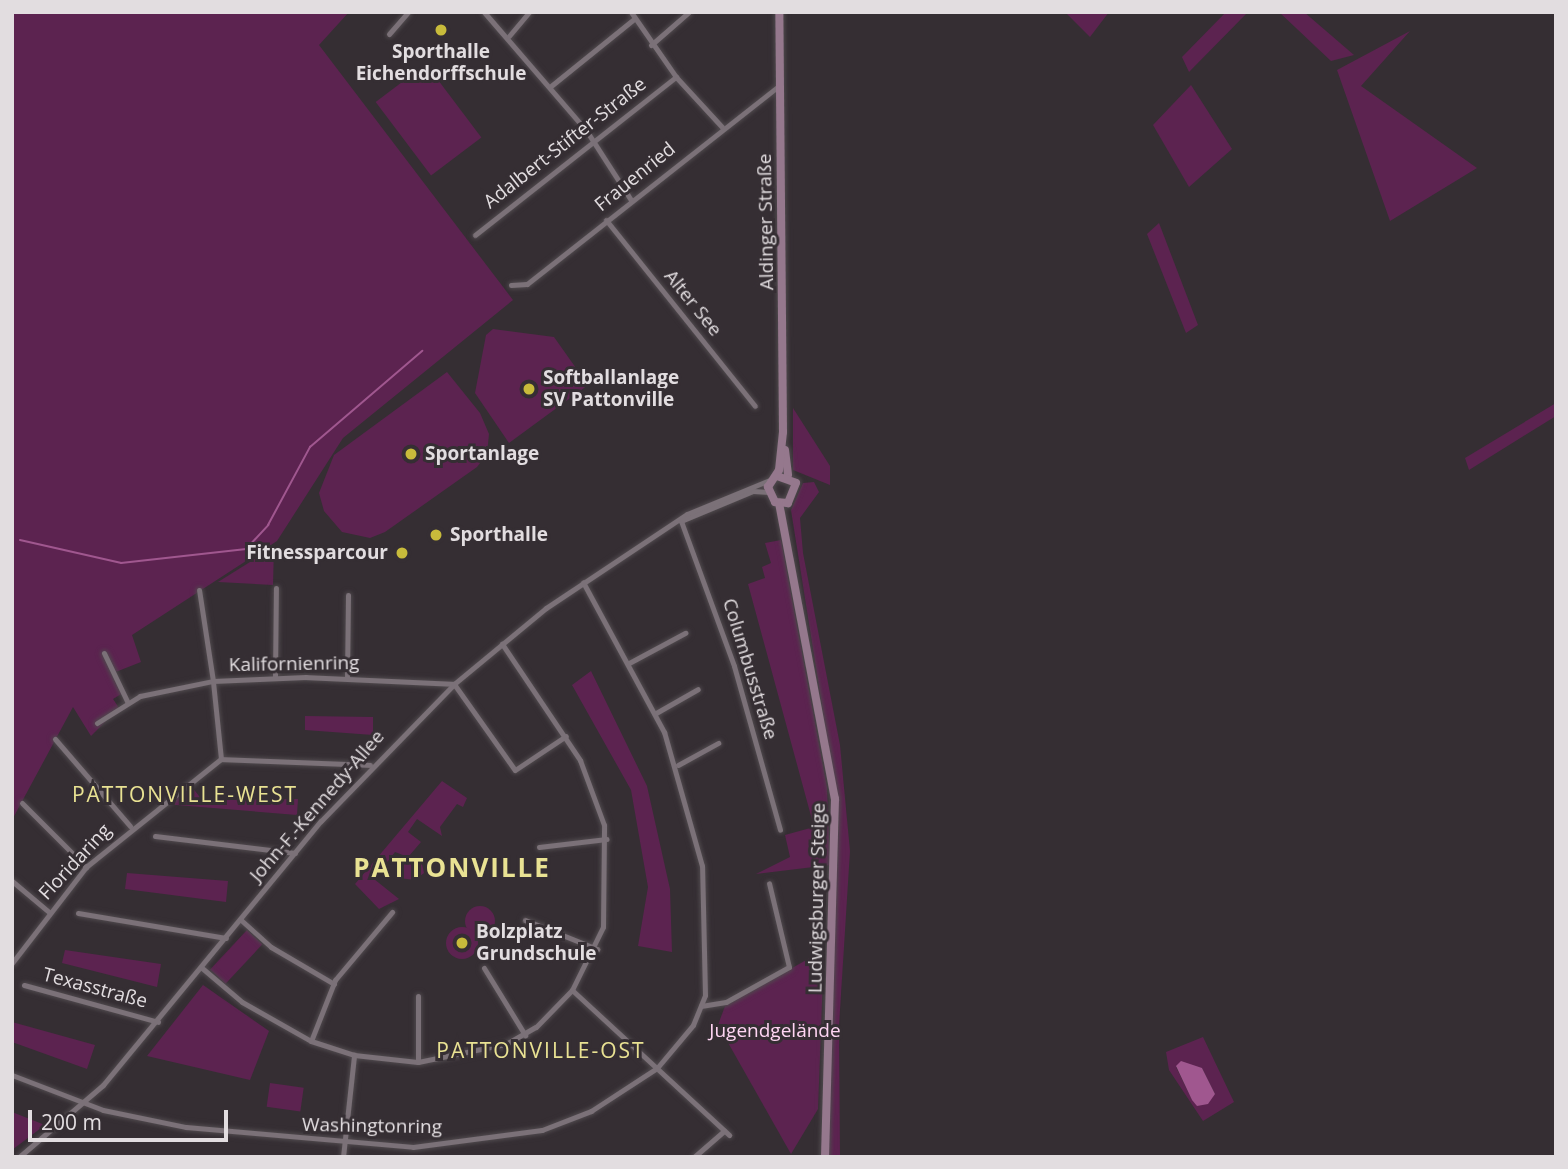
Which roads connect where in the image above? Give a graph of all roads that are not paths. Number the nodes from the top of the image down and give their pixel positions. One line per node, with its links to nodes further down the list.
1 (408, 12): 7 (street)
2 (484, 12): 8 (street)
3 (529, 12): 8 (street)
4 (689, 12): 9 (street)
5 (779, 12): 12 (main road, Aldinger Straße)
6 (632, 16): 9 (street); 11 (street)
7 (389, 34)
8 (509, 36): 11 (street)
9 (651, 45): 10 (street)
10 (676, 77): 13 (street); 14 (street, Adalbert-Stifter-Straße)
11 (551, 86): 14 (street)
12 (779, 86): 13 (street, Frauenried); 20 (main road, Aldinger Straße)
13 (722, 127): 15 (street, Frauenried)
14 (591, 142): 15 (street); 17 (street, Adalbert-Stifter-Straße)
15 (631, 200): 16 (street, Frauenried)
16 (606, 220): 18 (street, Frauenried); 19 (street, Alter See)
17 (475, 235)
18 (510, 285)
19 (755, 406)
20 (783, 432): 21 (main road); 22 (main road)
21 (788, 475): 22 (main road); 24 (main road)
22 (774, 477): 23 (main road); 26 (street, John-F.-Kennedy-Allee)
23 (769, 492): 25 (main road); 26 (street, John-F.-Kennedy-Allee)
24 (792, 501): 25 (main road); 27 (main road)
25 (779, 503): 27 (main road)
26 (681, 521): 28 (street, John-F.-Kennedy-Allee); 52 (street, Columbusstraße)
27 (789, 533): 87 (main road, Ludwigsburger Steige)
28 (583, 583): 33 (street, John-F.-Kennedy-Allee); 35 (street, Washingtonring)
29 (276, 588): 36 (street)
30 (199, 590): 38 (street)
31 (348, 595): 37 (street)
32 (685, 633): 35 (street)
33 (502, 643): 39 (street, John-F.-Kennedy-Allee); 44 (street)
34 (104, 653): 41 (street)
35 (629, 663): 42 (street, Washingtonring)
36 (275, 677): 37 (street, Kalifornienring); 38 (street, Kalifornienring)
37 (347, 678): 39 (street, Kalifornienring)
38 (213, 681): 41 (street); 47 (street, Kalifornienring)
39 (454, 684): 44 (street); 48 (street, John-F.-Kennedy-Allee)
40 (698, 689): 42 (street)
41 (128, 703): 43 (street)
42 (656, 713): 49 (street, Washingtonring)
43 (97, 723)
44 (566, 736): 54 (street)
45 (55, 738): 51 (street)
46 (718, 743): 49 (street)
47 (220, 759): 48 (street); 51 (street, Floridaring)
48 (370, 765): 56 (street, John-F.-Kennedy-Allee)
49 (678, 765): 74 (street, Washingtonring)
50 (22, 803): 57 (street)
51 (130, 826): 57 (street, Floridaring)
52 (780, 830)
53 (155, 836): 56 (street)
54 (607, 839): 55 (street); 66 (street)
55 (539, 847)
56 (295, 853): 63 (street, John-F.-Kennedy-Allee)
57 (86, 867): 60 (street, Floridaring)
58 (12, 881): 60 (street)
59 (769, 883): 74 (street)
60 (49, 912): 67 (street, Floridaring)
61 (392, 912): 70 (street)
62 (78, 913): 65 (street)
63 (241, 920): 65 (street, John-F.-Kennedy-Allee); 70 (street)
64 (525, 920): 66 (street)
65 (226, 938): 68 (street, John-F.-Kennedy-Allee)
66 (597, 949): 72 (street)
67 (12, 963)
68 (202, 968): 75 (street, John-F.-Kennedy-Allee); 77 (street)
69 (484, 968): 76 (street)
70 (334, 984): 77 (street)
71 (24, 985): 75 (street, Texasstraße)
72 (572, 990): 76 (street); 80 (street)
73 (418, 996): 79 (street)
74 (701, 1006): 80 (street, Washingtonring)
75 (158, 1022): 82 (street, John-F.-Kennedy-Allee)
76 (525, 1035): 79 (street)
77 (311, 1041): 78 (street)
78 (354, 1055): 79 (street); 83 (street)
79 (418, 1062)
80 (657, 1068): 83 (street, Washingtonring); 84 (street)
81 (12, 1075): 82 (street)
82 (85, 1103): 83 (street, Washingtonring); 85 (street, John-F.-Kennedy-Allee)
83 (344, 1144): 86 (street)
84 (696, 1156)
85 (19, 1157)
86 (343, 1157)
87 (825, 1157)

